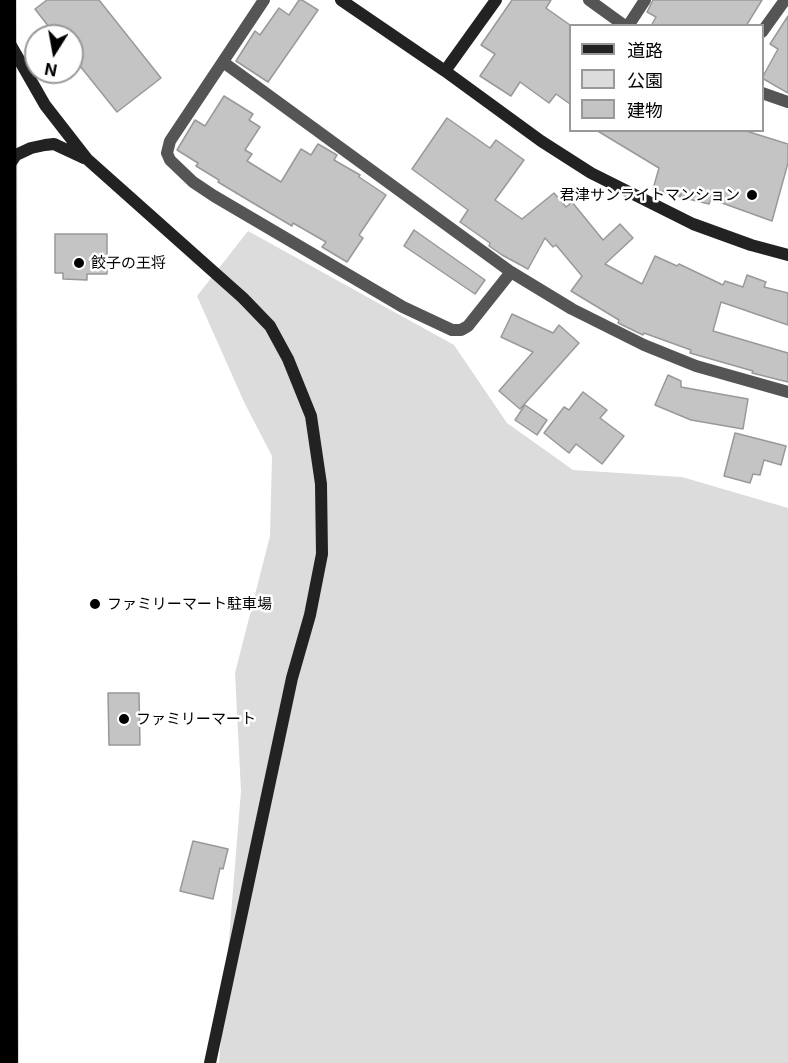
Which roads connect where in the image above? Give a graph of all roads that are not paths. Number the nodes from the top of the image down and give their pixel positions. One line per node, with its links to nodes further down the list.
1 (7, 0): 11 (highway)
2 (264, 0): 12 (street)
3 (341, 0): 13 (street)
4 (496, 0): 13 (street)
5 (589, 0): 8 (street)
6 (645, 0): 9 (street)
7 (785, 0): 10 (street)
8 (624, 24)
9 (628, 24)
10 (764, 29)
11 (7, 38): 16 (street); 17 (highway)
12 (223, 62): 19 (street); 19 (street)
13 (445, 71): 18 (street)
14 (764, 94): 15 (street)
15 (788, 102)
16 (87, 159): 17 (street); 22 (street)
17 (7, 168): 21 (highway)
18 (788, 255)
19 (512, 272): 20 (street)
20 (788, 392)
21 (9, 1063)
22 (210, 1063)

